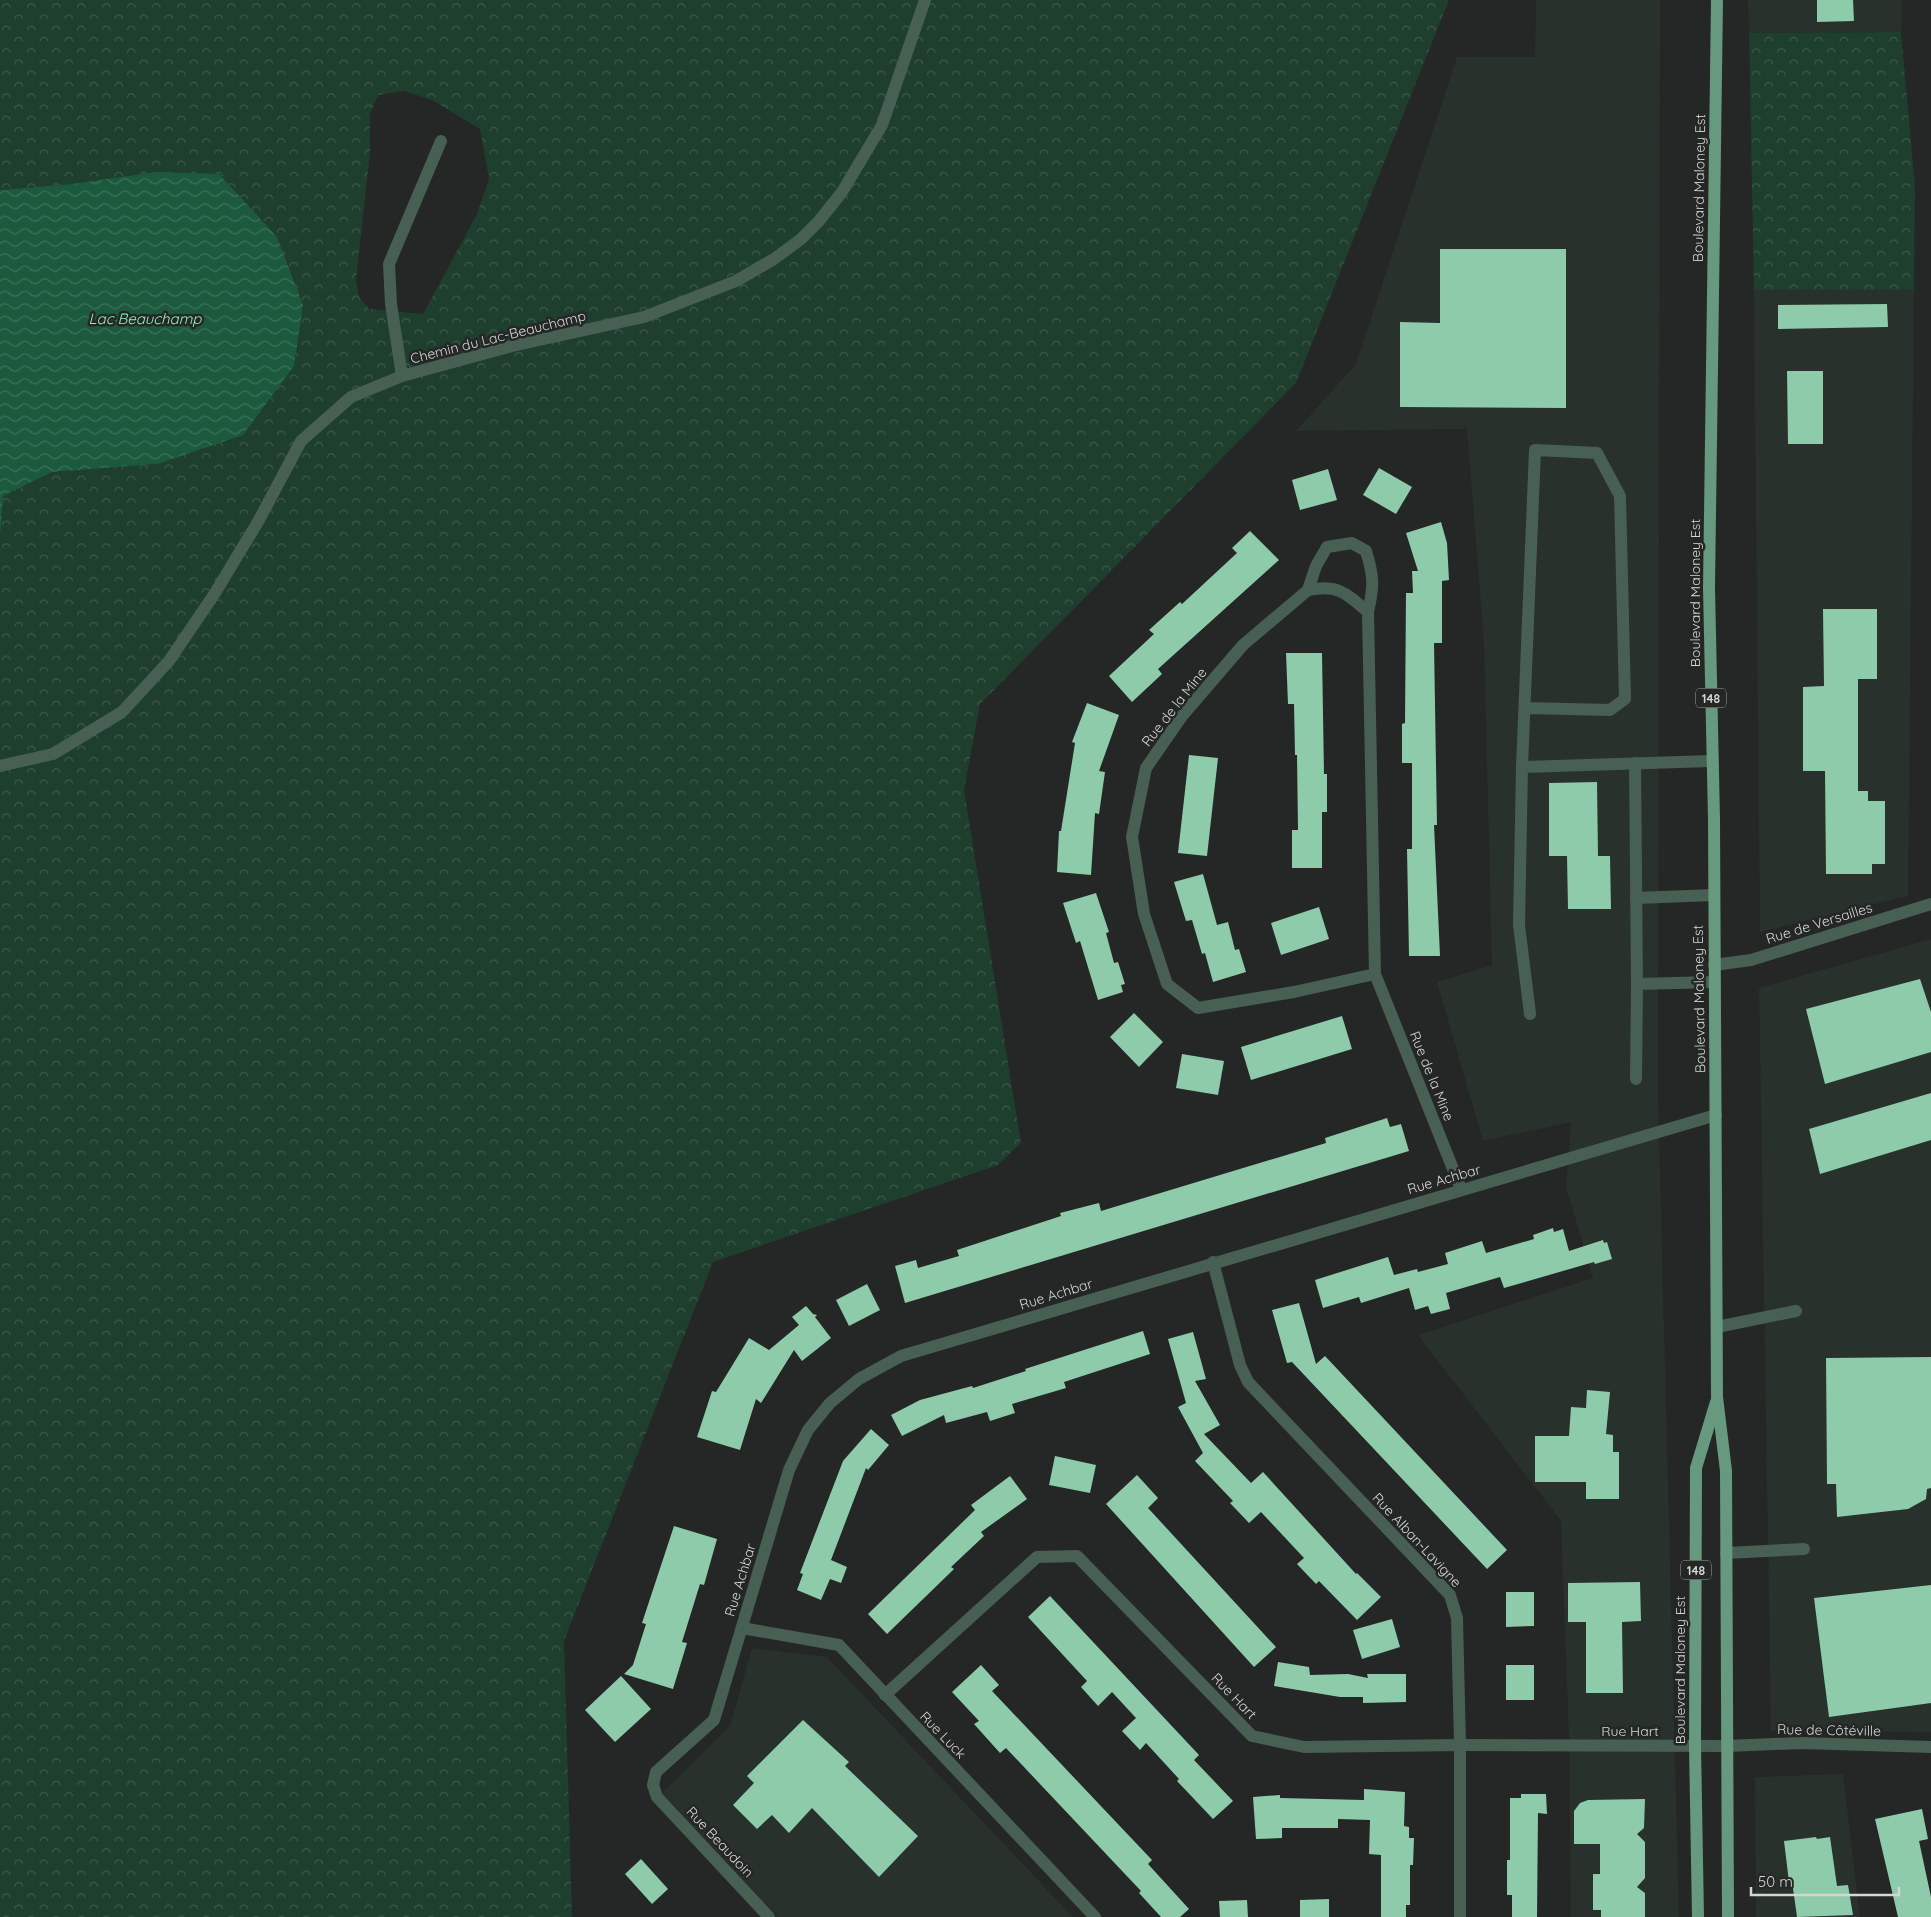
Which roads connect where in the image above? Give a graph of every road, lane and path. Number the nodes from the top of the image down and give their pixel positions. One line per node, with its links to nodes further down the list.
1 (925, 0): 4 (street, Chemin du Lac-Beauchamp)
2 (1717, 0): 8 (main road, Boulevard Maloney Est / 148)
3 (442, 141): 4 (street)
4 (402, 376): 10 (street, Chemin du Lac-Beauchamp)
5 (1308, 590): 6 (street); 6 (street, Rue de la Mine); 16 (street, Rue de la Mine)
6 (1368, 612): 16 (street, Rue de la Mine)
7 (1525, 708): 7 (street); 11 (street)
8 (1711, 761): 9 (street); 12 (main road, Boulevard Maloney Est / 148)
9 (1636, 763): 11 (street); 13 (street)
10 (0, 766)
11 (1522, 767): 19 (street)
12 (1714, 895): 13 (street); 15 (main road, Boulevard Maloney Est / 148)
13 (1636, 898): 18 (street)
14 (1931, 904): 15 (street, Rue de Versailles)
15 (1714, 965): 17 (main road, Boulevard Maloney Est / 148)
16 (1375, 974): 22 (street, Rue de la Mine)
17 (1714, 982): 18 (street); 21 (main road, Boulevard Maloney Est / 148)
18 (1637, 984): 20 (street)
19 (1530, 1014)
20 (1636, 1079)
21 (1716, 1115): 22 (street, Rue Achbar); 25 (main road, Boulevard Maloney Est / 148)
22 (1461, 1189): 23 (street, Rue Achbar)
23 (1212, 1262): 29 (street, Rue Achbar); 31 (street, Rue Alban-Lavigne)
24 (1796, 1311): 25 (street)
25 (1717, 1327): 26 (main road, Boulevard Maloney Est / 148)
26 (1717, 1397): 28 (main road, Boulevard Maloney Est / 148); 32 (main road, Boulevard Maloney Est / 148)
27 (1804, 1549): 28 (street)
28 (1726, 1553): 33 (main road, Boulevard Maloney Est / 148)
29 (742, 1628): 30 (street, Rue Luck); 35 (street, Rue Achbar)
30 (885, 1696): 31 (street, Rue Hart); 37 (street, Rue Luck)
31 (1460, 1745): 32 (street, Rue Hart); 38 (street, Rue Alban-Lavigne)
32 (1695, 1746): 33 (street, Rue Hart); 39 (main road, Boulevard Maloney Est / 148)
33 (1726, 1746): 34 (street, Rue de Côtéville); 40 (main road, Boulevard Maloney Est / 148)
34 (1931, 1748)
35 (652, 1785): 36 (street, Rue Beaudoin)
36 (769, 1917)
37 (1095, 1917)
38 (1460, 1917)
39 (1698, 1917)
40 (1728, 1917)

